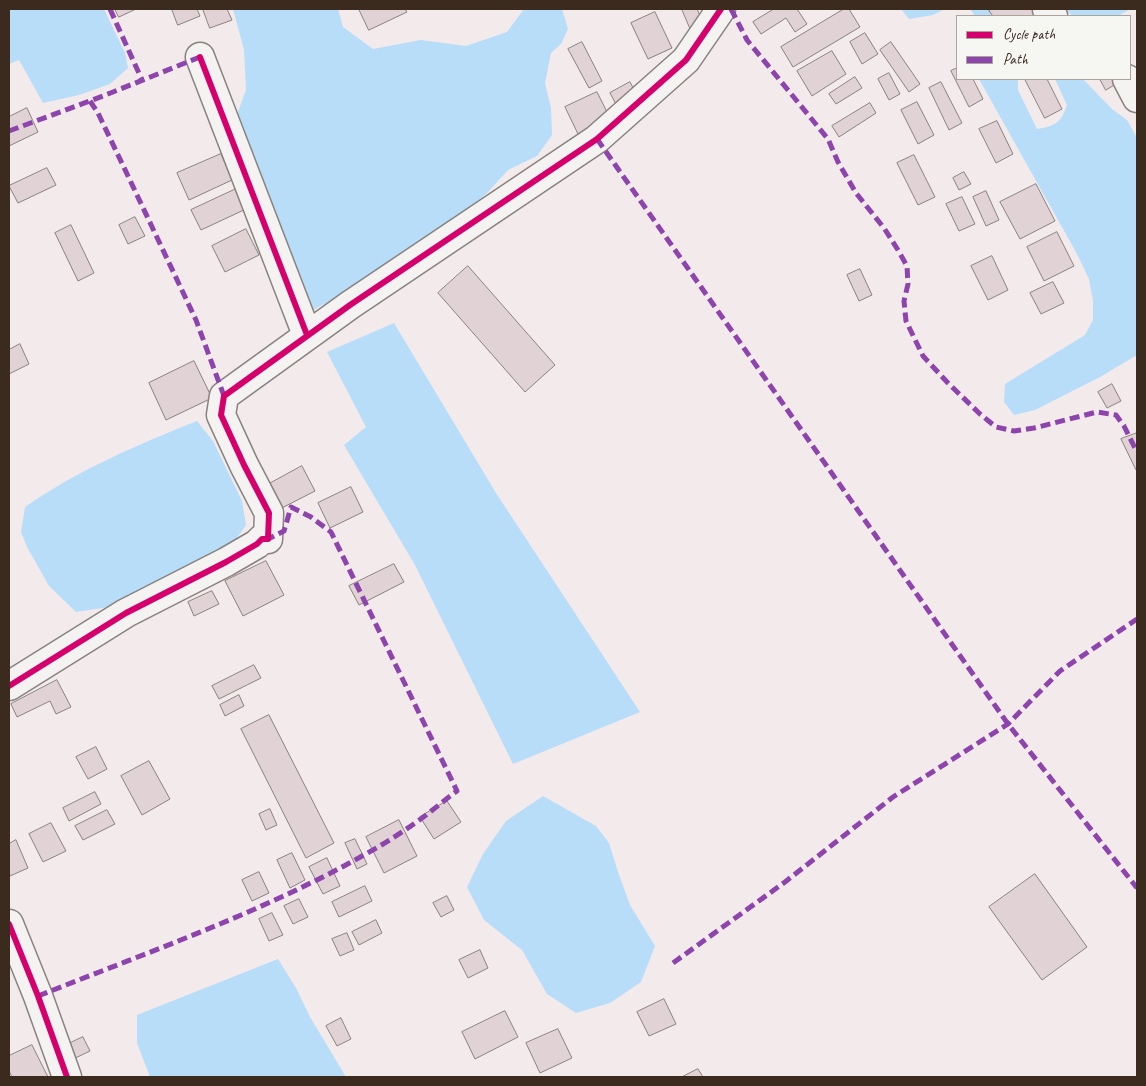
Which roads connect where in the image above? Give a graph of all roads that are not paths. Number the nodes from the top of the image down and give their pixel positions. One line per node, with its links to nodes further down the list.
1 (721, 9): 5 (street)
2 (200, 57): 5 (street)
3 (1128, 80): 4 (street)
4 (1137, 98)
5 (307, 335): 6 (street)
6 (9, 686)
7 (9, 924): 8 (street)
8 (67, 1077)

